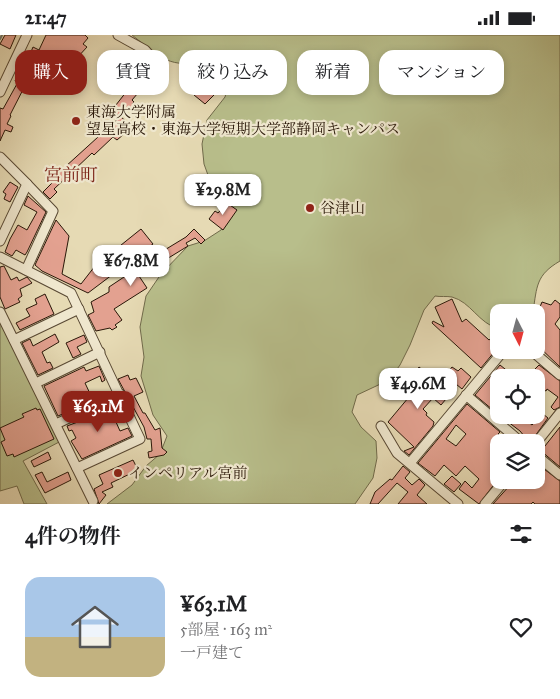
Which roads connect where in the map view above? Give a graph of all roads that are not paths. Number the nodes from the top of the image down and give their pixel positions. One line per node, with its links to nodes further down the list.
1 (27, 35): 4 (street)
2 (118, 35): 3 (street)
3 (144, 50)
4 (0, 92)
5 (0, 157): 6 (street)
6 (27, 184): 7 (street); 9 (street)
7 (0, 241)
8 (0, 257): 9 (street)
9 (26, 270): 10 (street)
10 (79, 309): 12 (street); 13 (street)
11 (0, 312): 12 (street)
12 (14, 340): 17 (street)
13 (100, 351): 17 (street); 18 (street)
14 (496, 359): 19 (street)
15 (541, 359): 16 (street)
16 (560, 375)
17 (36, 383): 21 (street)
18 (120, 393): 21 (street); 27 (street)
19 (466, 395): 23 (street); 26 (street)
20 (560, 413): 24 (street)
21 (56, 424): 27 (street)
22 (380, 426): 26 (street)
23 (512, 434)
24 (543, 434)
25 (545, 462): 28 (street)
26 (410, 463): 31 (street)
27 (77, 468): 30 (street)
28 (560, 475)
29 (498, 489): 32 (street)
30 (93, 501)
31 (458, 504)
32 (485, 504)

